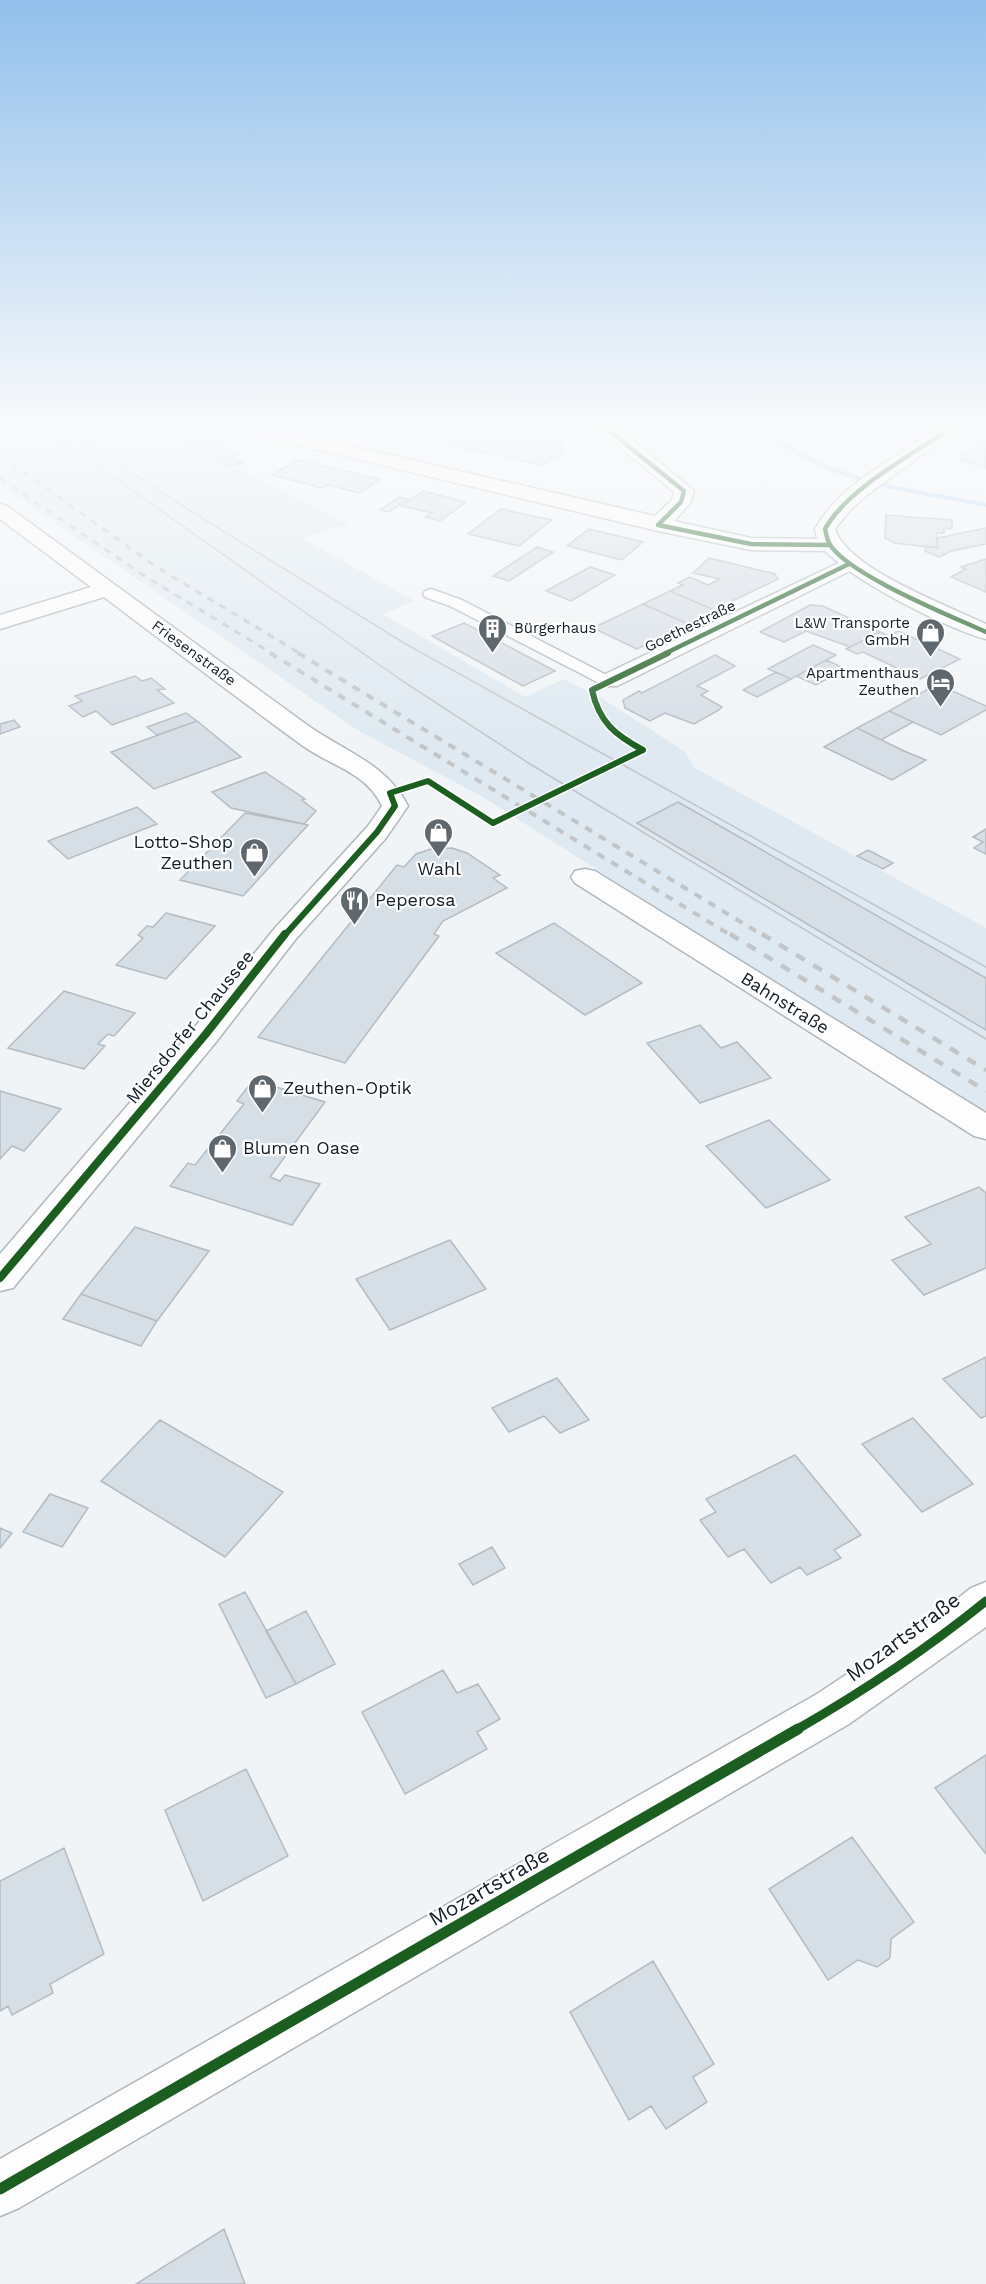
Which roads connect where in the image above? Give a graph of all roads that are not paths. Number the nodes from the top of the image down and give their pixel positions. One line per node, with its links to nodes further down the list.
1 (35, 536): 6 (street, Friesenstraße)
2 (710, 536): 4 (street)
3 (826, 536): 4 (street)
4 (828, 545): 5 (street)
5 (849, 564): 9 (street); 10 (street, Goethestraße)
6 (107, 589): 8 (street); 11 (street, Friesenstraße)
7 (431, 594): 10 (lane)
8 (0, 622)
9 (986, 632)
10 (600, 686)
11 (390, 793): 14 (street, Miersdorfer Chaussee)
12 (585, 878): 13 (street, Bahnstraße)
13 (986, 1128)
14 (0, 1278)
15 (981, 1604): 16 (street, Mozartstraße)
16 (0, 2189)

